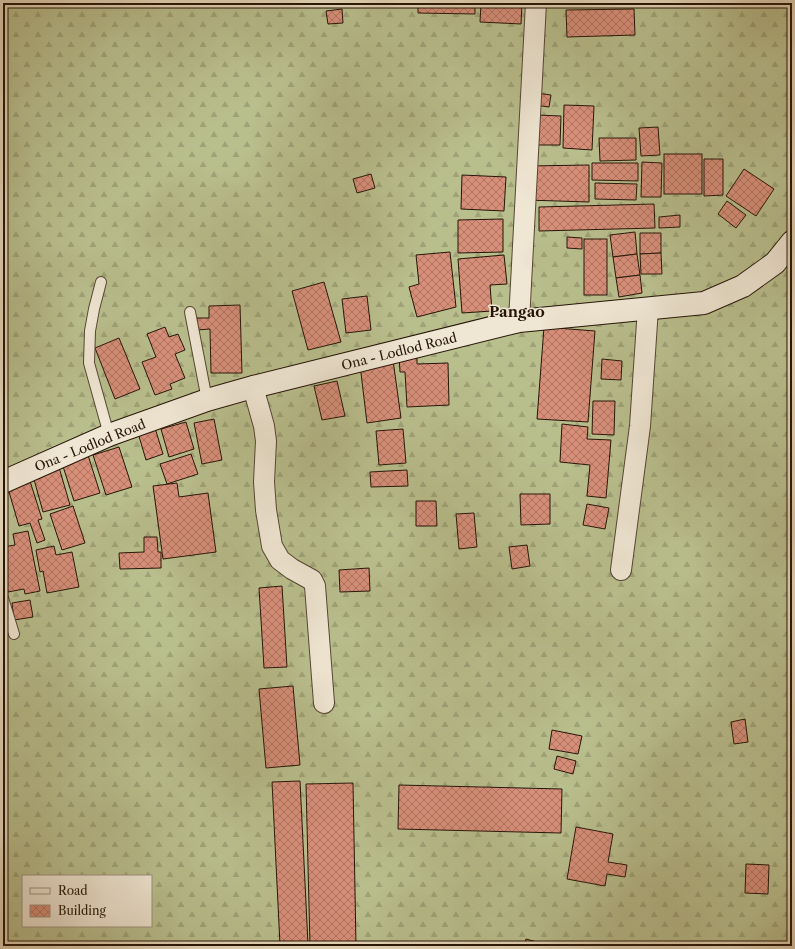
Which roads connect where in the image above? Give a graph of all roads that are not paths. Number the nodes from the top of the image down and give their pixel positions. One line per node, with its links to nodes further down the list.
1 (536, 3): 6 (street)
2 (792, 242): 4 (main road, Ona - Lodlod Road)
3 (101, 282): 9 (lane)
4 (648, 308): 6 (main road, Ona - Lodlod Road); 11 (street)
5 (190, 312): 8 (lane)
6 (519, 321): 7 (main road, Ona - Lodlod Road)
7 (253, 387): 8 (main road, Ona - Lodlod Road); 14 (street)
8 (207, 400): 9 (main road, Ona - Lodlod Road)
9 (109, 435): 10 (main road, Ona - Lodlod Road)
10 (3, 482)
11 (621, 570)
12 (3, 598): 13 (lane)
13 (14, 634)
14 (324, 703)

